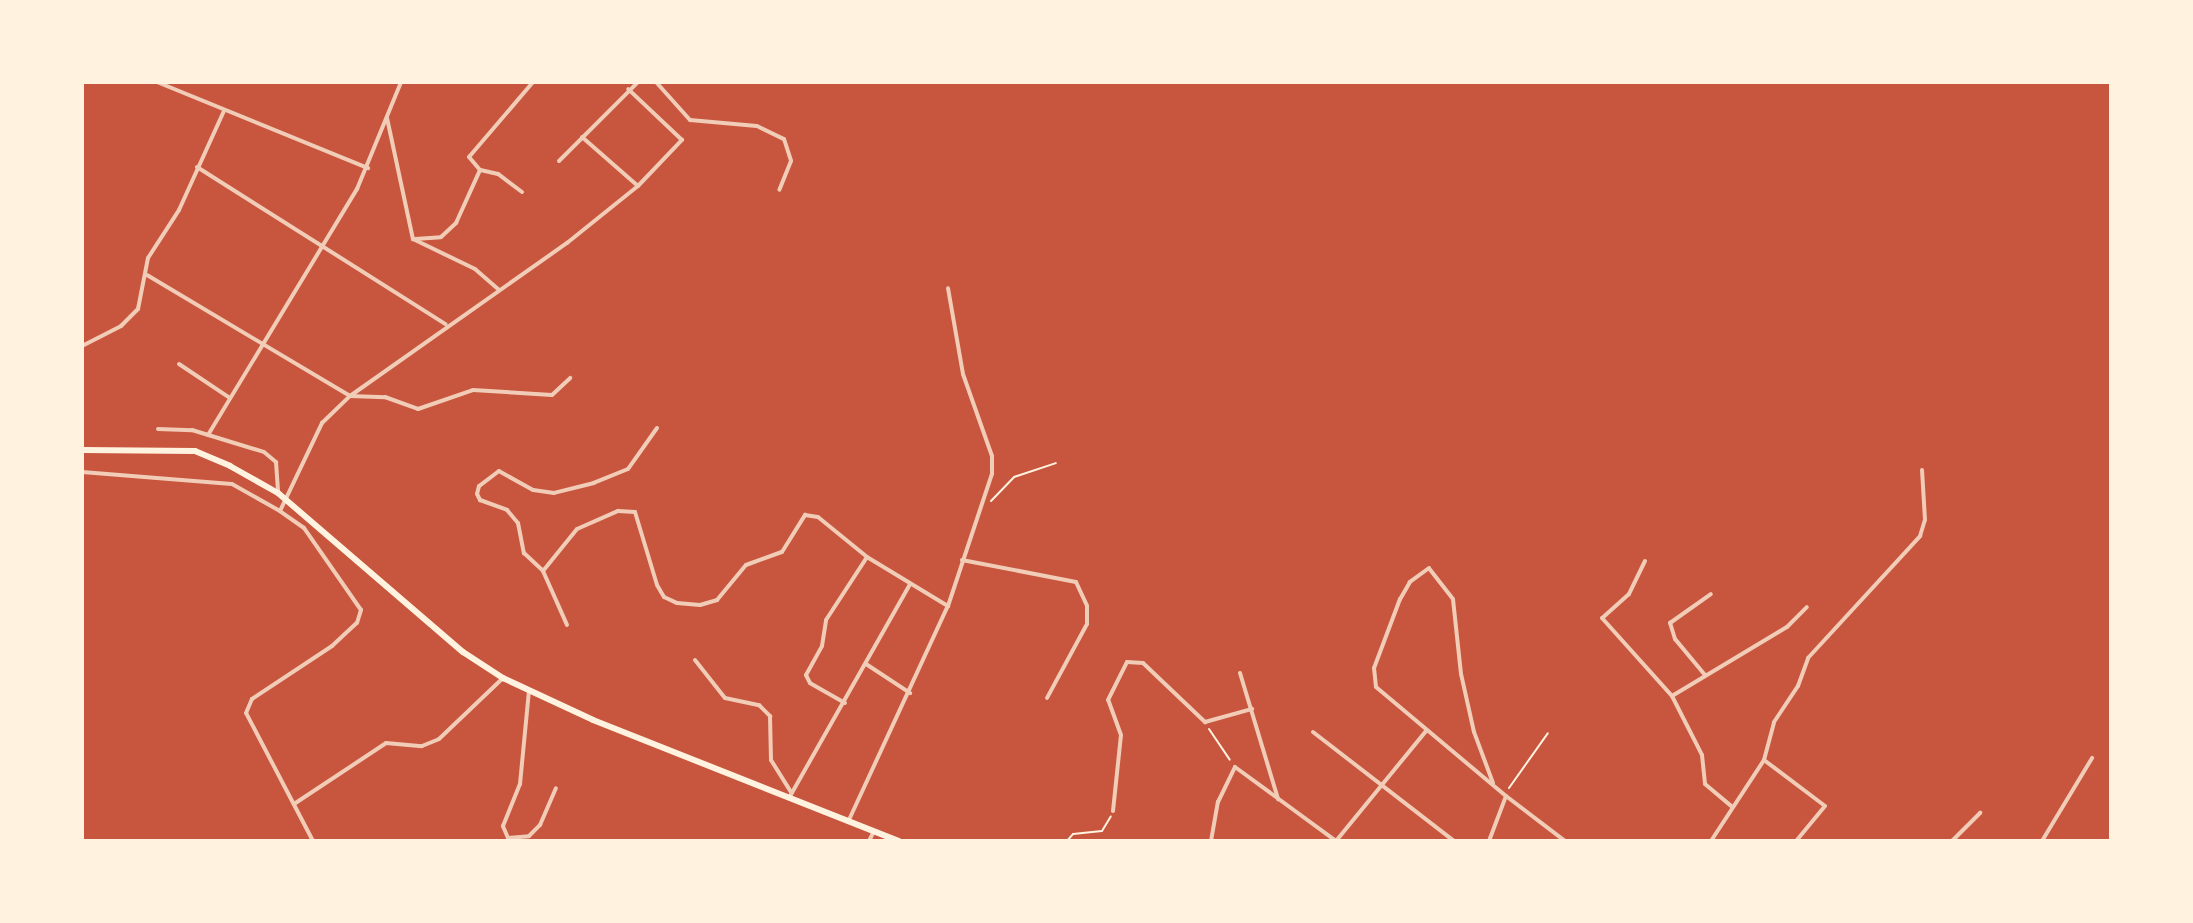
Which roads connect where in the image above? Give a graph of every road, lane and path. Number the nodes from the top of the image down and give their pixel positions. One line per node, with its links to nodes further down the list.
1 (157, 82): 7 (street)
2 (401, 82): 8 (street)
3 (533, 82): 13 (street)
4 (638, 82): 6 (street)
5 (656, 82): 15 (street)
6 (628, 89): 9 (street); 14 (street)
7 (224, 111): 11 (street); 12 (street)
8 (386, 116): 12 (street); 17 (street)
9 (582, 137): 10 (street); 14 (street)
10 (559, 161)
11 (197, 167): 18 (street); 19 (street)
12 (368, 168): 18 (street)
13 (480, 170): 16 (street); 17 (street)
14 (638, 186): 21 (street)
15 (779, 190)
16 (522, 192)
17 (413, 239): 21 (street)
18 (322, 247): 22 (street); 24 (street)
19 (147, 275): 23 (street); 24 (street)
20 (948, 288): 38 (street)
21 (499, 290): 22 (street)
22 (446, 324): 27 (street)
23 (82, 346)
24 (262, 347): 27 (street); 28 (street)
25 (179, 364): 28 (street)
26 (570, 378): 27 (street)
27 (350, 396): 37 (street)
28 (230, 398): 31 (street)
29 (657, 428): 43 (street)
30 (158, 429): 31 (street)
31 (208, 435): 36 (street)
32 (82, 450): 36 (main road)
33 (1056, 463): 38 (path)
34 (1922, 470): 65 (street)
35 (82, 472): 39 (street)
36 (278, 493): 37 (main road)
37 (288, 502): 39 (street); 53 (main road)
38 (982, 507): 41 (street)
39 (280, 511): 73 (street)
40 (867, 557): 43 (street); 44 (street); 58 (street)
41 (962, 560): 46 (street); 57 (street)
42 (1645, 561): 56 (street)
43 (543, 571): 48 (street)
44 (910, 584): 46 (street); 50 (street)
45 (1711, 594): 52 (street)
46 (948, 606): 55 (street)
47 (1807, 607): 52 (street)
48 (567, 625)
49 (695, 660): 70 (street)
50 (866, 664): 55 (street); 58 (street)
51 (1240, 673): 59 (street)
52 (1705, 675): 56 (street)
53 (503, 678): 54 (main road); 73 (street)
54 (529, 691): 70 (main road); 79 (street)
55 (910, 693): 77 (street)
56 (1672, 696): 74 (street)
57 (1047, 698)
58 (845, 703): 70 (street)
59 (1252, 709): 60 (street); 72 (street)
60 (1205, 722): 66 (path); 75 (street)
61 (1426, 730): 67 (street); 67 (street); 68 (street)
62 (1313, 732): 68 (street)
63 (1548, 733): 71 (path)
64 (2092, 758): 92 (street)
65 (1764, 760): 74 (street); 90 (street)
66 (1235, 767): 72 (street); 84 (street)
67 (1493, 783): 71 (street)
68 (1380, 787): 85 (street); 86 (street)
69 (556, 788): 79 (street)
70 (791, 796): 77 (main road)
71 (1506, 796): 87 (street); 88 (street)
72 (1279, 801): 85 (street)
73 (294, 805): 80 (street)
74 (1731, 806): 89 (street)
75 (1113, 811): 83 (path)
76 (1980, 813): 91 (street)
77 (848, 822): 78 (main road)
78 (874, 831): 81 (street); 82 (main road)
79 (508, 840)
80 (313, 841)
81 (869, 841)
82 (899, 841)
83 (1067, 841)
84 (1211, 841)
85 (1336, 841)
86 (1454, 841)
87 (1489, 841)
88 (1565, 841)
89 (1711, 841)
90 (1796, 841)
91 (1952, 841)
92 (2042, 841)

